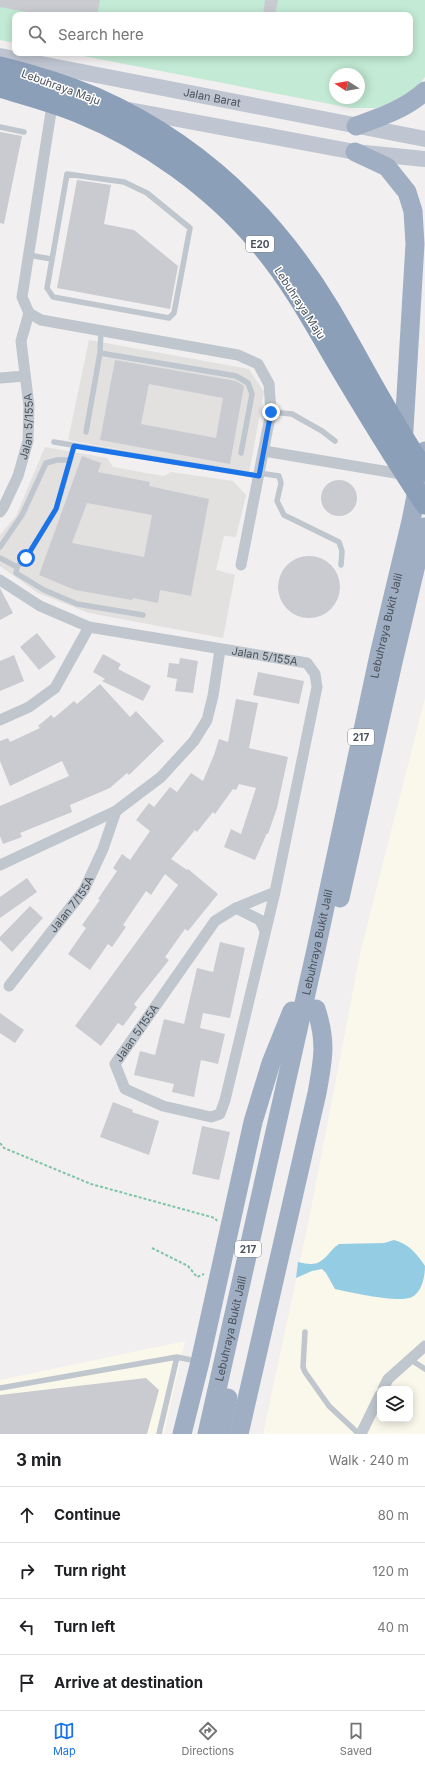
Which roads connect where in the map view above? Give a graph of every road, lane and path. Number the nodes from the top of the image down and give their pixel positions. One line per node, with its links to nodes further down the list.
1 (0, 56): 3 (main road, Jalan Barat)
2 (0, 66): 31 (highway, Lebuhraya Maju / E20)
3 (57, 67): 6 (street); 7 (main road, Jalan Barat)
4 (0, 87): 6 (main road); 34 (highway, Lebuhraya Maju / E20)
5 (425, 91): 7 (highway)
6 (53, 96): 11 (main road); 15 (street)
7 (356, 126): 10 (main road, Jalan Barat)
8 (0, 127): 9 (lane)
9 (24, 132)
10 (425, 139)
11 (355, 152): 12 (main road); 14 (highway)
12 (425, 159)
13 (425, 211): 14 (highway)
14 (415, 244): 32 (highway)
15 (29, 255): 16 (lane); 17 (street)
16 (51, 259): 16 (lane)
17 (29, 312): 18 (street); 20 (street, Jalan 5/155A)
18 (101, 330): 19 (lane); 22 (street)
19 (100, 353): 23 (lane); 29 (lane)
20 (26, 376): 21 (street); 35 (street, Jalan 5/155A)
21 (0, 378)
22 (271, 412): 24 (lane); 27 (street)
23 (86, 432)
24 (335, 441)
25 (54, 442): 26 (lane)
26 (74, 446): 30 (lane); 33 (lane)
27 (264, 451): 32 (street); 33 (street)
28 (425, 451): 36 (highway, Lebuhraya Bukit Jalil / 217)
29 (241, 453)
30 (70, 460): 37 (lane); 41 (lane)
31 (425, 471)
32 (401, 474): 36 (highway)
33 (259, 475): 39 (street); 40 (lane)
34 (425, 504)
35 (0, 512)
36 (418, 524): 52 (highway, Lebuhraya Bukit Jalil / 217); 54 (highway, Lebuhraya Bukit Jalil / 217)
37 (0, 547)
38 (0, 558): 41 (lane)
39 (241, 565)
40 (341, 565)
41 (17, 567): 43 (lane)
42 (0, 580): 44 (street, Jalan 5/155A)
43 (143, 615)
44 (89, 627): 45 (street, Jalan 5/155A); 46 (street)
45 (220, 650): 47 (street); 49 (street, Jalan 5/155A)
46 (0, 720)
47 (116, 811): 48 (street); 53 (street, Jalan 7/155A)
48 (0, 865)
49 (274, 892): 50 (street, Jalan 5/155A); 51 (street, Jalan 5/155A)
50 (236, 908): 51 (street); 51 (street, Jalan 5/155A)
51 (265, 931)
52 (315, 954): 55 (highway, Lebuhraya Bukit Jalil / 217); 65 (highway)
53 (9, 986)
54 (316, 1009): 55 (highway, Lebuhraya Bukit Jalil / 217); 63 (highway)
55 (296, 1066): 73 (highway, Lebuhraya Bukit Jalil / 217); 74 (highway, Lebuhraya Bukit Jalil / 217)
56 (0, 1143): 57 (path)
57 (220, 1224)
58 (152, 1248): 59 (path)
59 (207, 1268)
60 (305, 1332): 76 (lane)
61 (425, 1346): 64 (street)
62 (177, 1357): 65 (lane); 68 (lane); 71 (lane)
63 (255, 1359): 70 (lane); 75 (highway)
64 (411, 1360): 66 (lane); 67 (street)
65 (200, 1362): 72 (highway)
66 (425, 1369)
67 (384, 1386)
68 (0, 1388)
69 (377, 1401): 76 (street)
70 (251, 1412)
71 (159, 1434)
72 (182, 1434)
73 (207, 1434)
74 (220, 1434)
75 (239, 1434)
76 (360, 1434)

